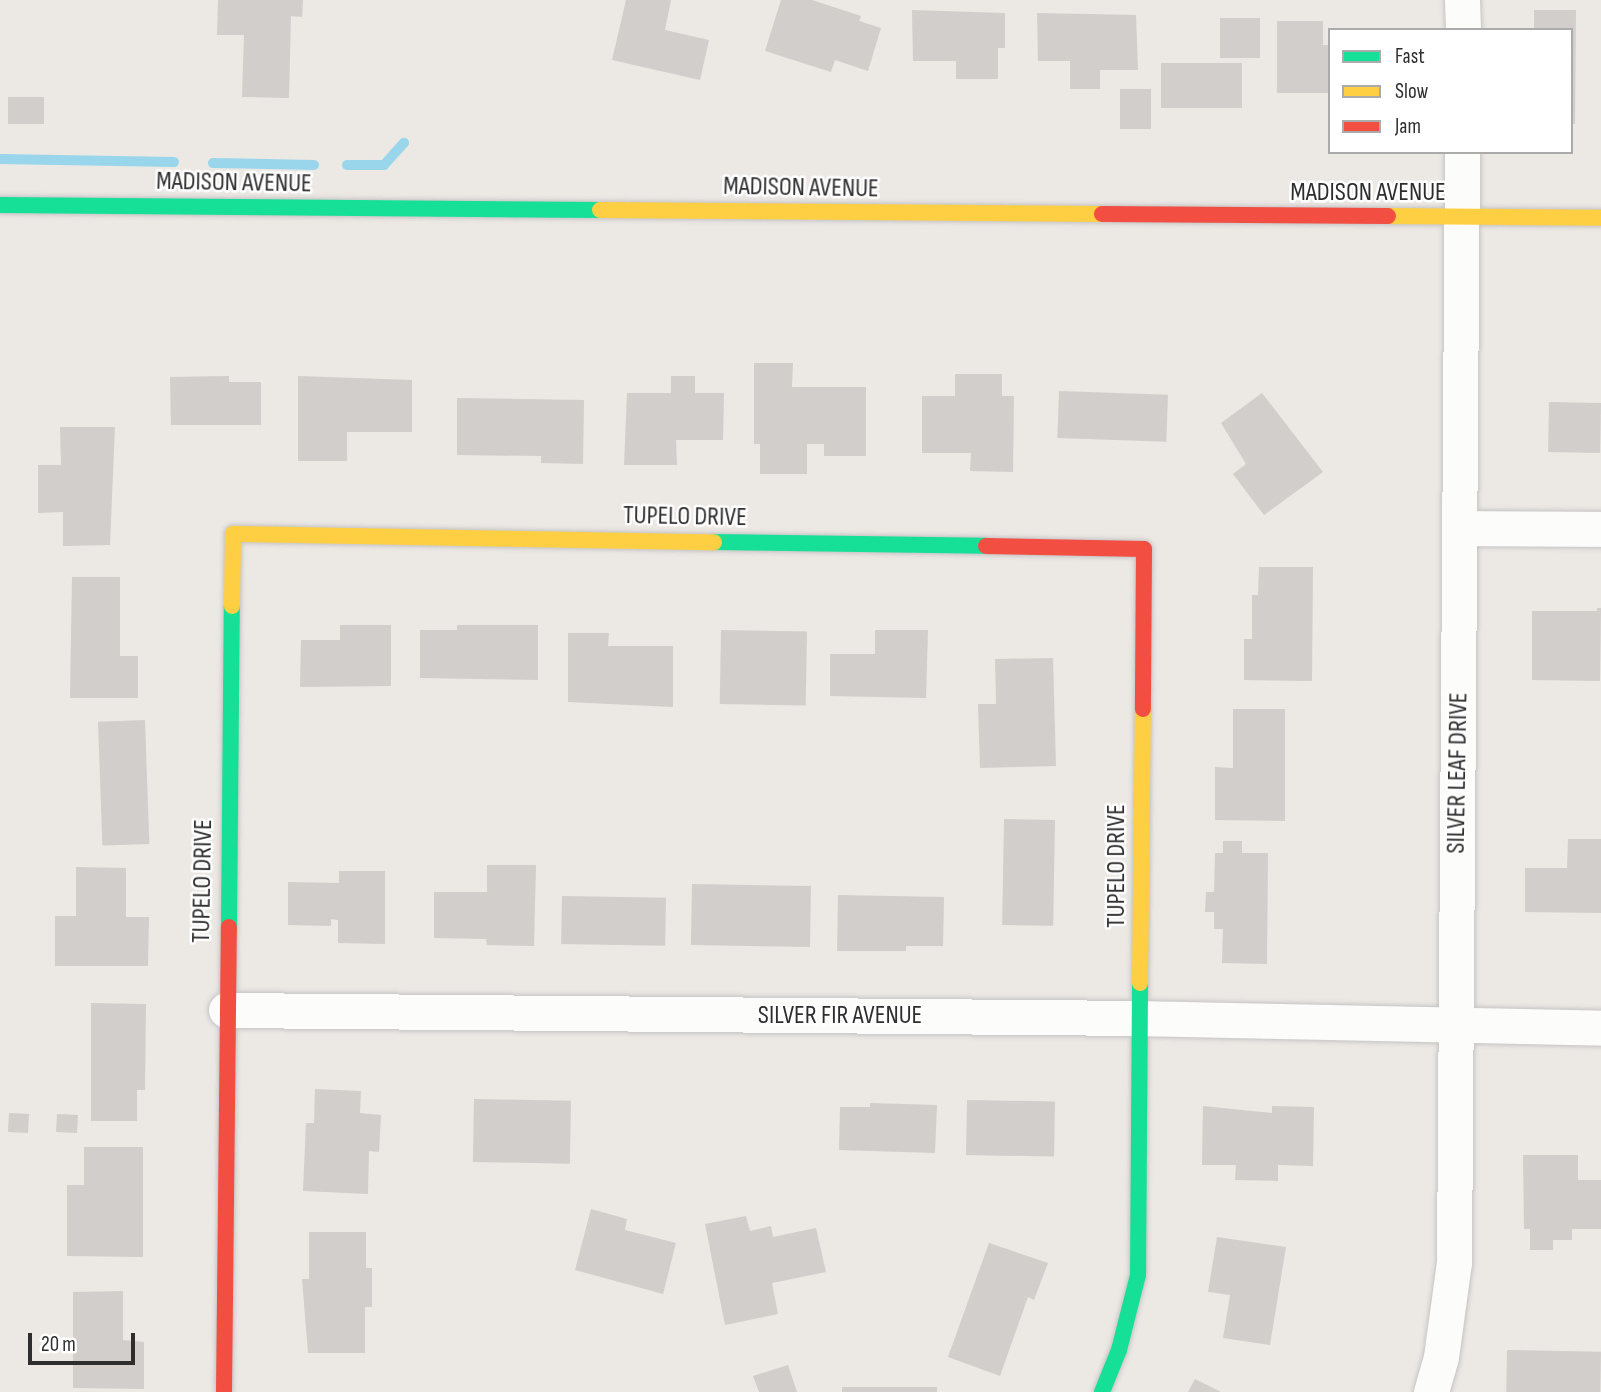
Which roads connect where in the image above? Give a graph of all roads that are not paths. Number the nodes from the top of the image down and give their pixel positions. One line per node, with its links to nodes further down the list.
1 (1462, 0): 2 (street)
2 (1463, 28)
3 (1462, 154): 5 (street, SILVER LEAF DRIVE)
4 (0, 205): 5 (street, MADISON AVENUE)
5 (1460, 218): 6 (street, MADISON AVENUE); 7 (street, SILVER LEAF DRIVE)
6 (1601, 218)
7 (1462, 528): 8 (street); 11 (street, SILVER LEAF DRIVE)
8 (1601, 529)
9 (226, 1010): 10 (street, SILVER FIR AVENUE); 10 (street, TUPELO DRIVE); 13 (street, TUPELO DRIVE)
10 (1140, 1018): 11 (street, SILVER FIR AVENUE); 14 (street, TUPELO DRIVE)
11 (1453, 1026): 12 (street, SILVER FIR AVENUE); 15 (street, SILVER LEAF DRIVE)
12 (1601, 1028)
13 (224, 1392)
14 (1102, 1392)
15 (1431, 1392)

